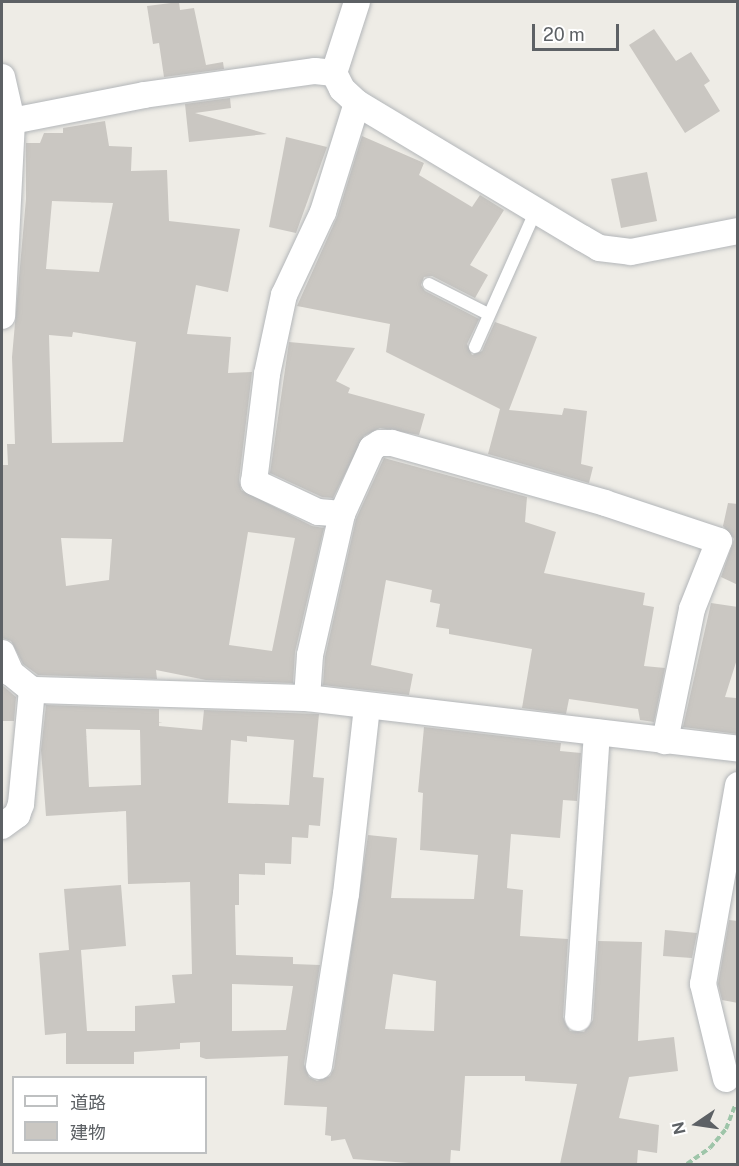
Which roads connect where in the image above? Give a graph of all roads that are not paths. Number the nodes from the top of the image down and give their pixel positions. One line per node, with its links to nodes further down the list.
1 (357, 2): 2 (street)
2 (334, 73): 4 (street); 5 (street)
3 (2, 77): 5 (street)
4 (357, 103): 6 (street); 12 (street)
5 (12, 121): 10 (street)
6 (536, 210): 7 (street); 9 (lane)
7 (738, 231)
8 (429, 284): 9 (lane)
9 (488, 314): 11 (lane)
10 (2, 316)
11 (475, 347)
12 (342, 513): 13 (street); 16 (street)
13 (728, 544): 19 (street)
14 (2, 653): 15 (street)
15 (32, 690): 16 (street); 22 (street)
16 (307, 698): 17 (street)
17 (367, 706): 18 (street); 24 (street)
18 (597, 733): 19 (street); 23 (street)
19 (665, 741): 20 (street)
20 (738, 749)
21 (738, 785): 25 (street)
22 (2, 826)
23 (578, 1018)
24 (319, 1066)
25 (726, 1079)

